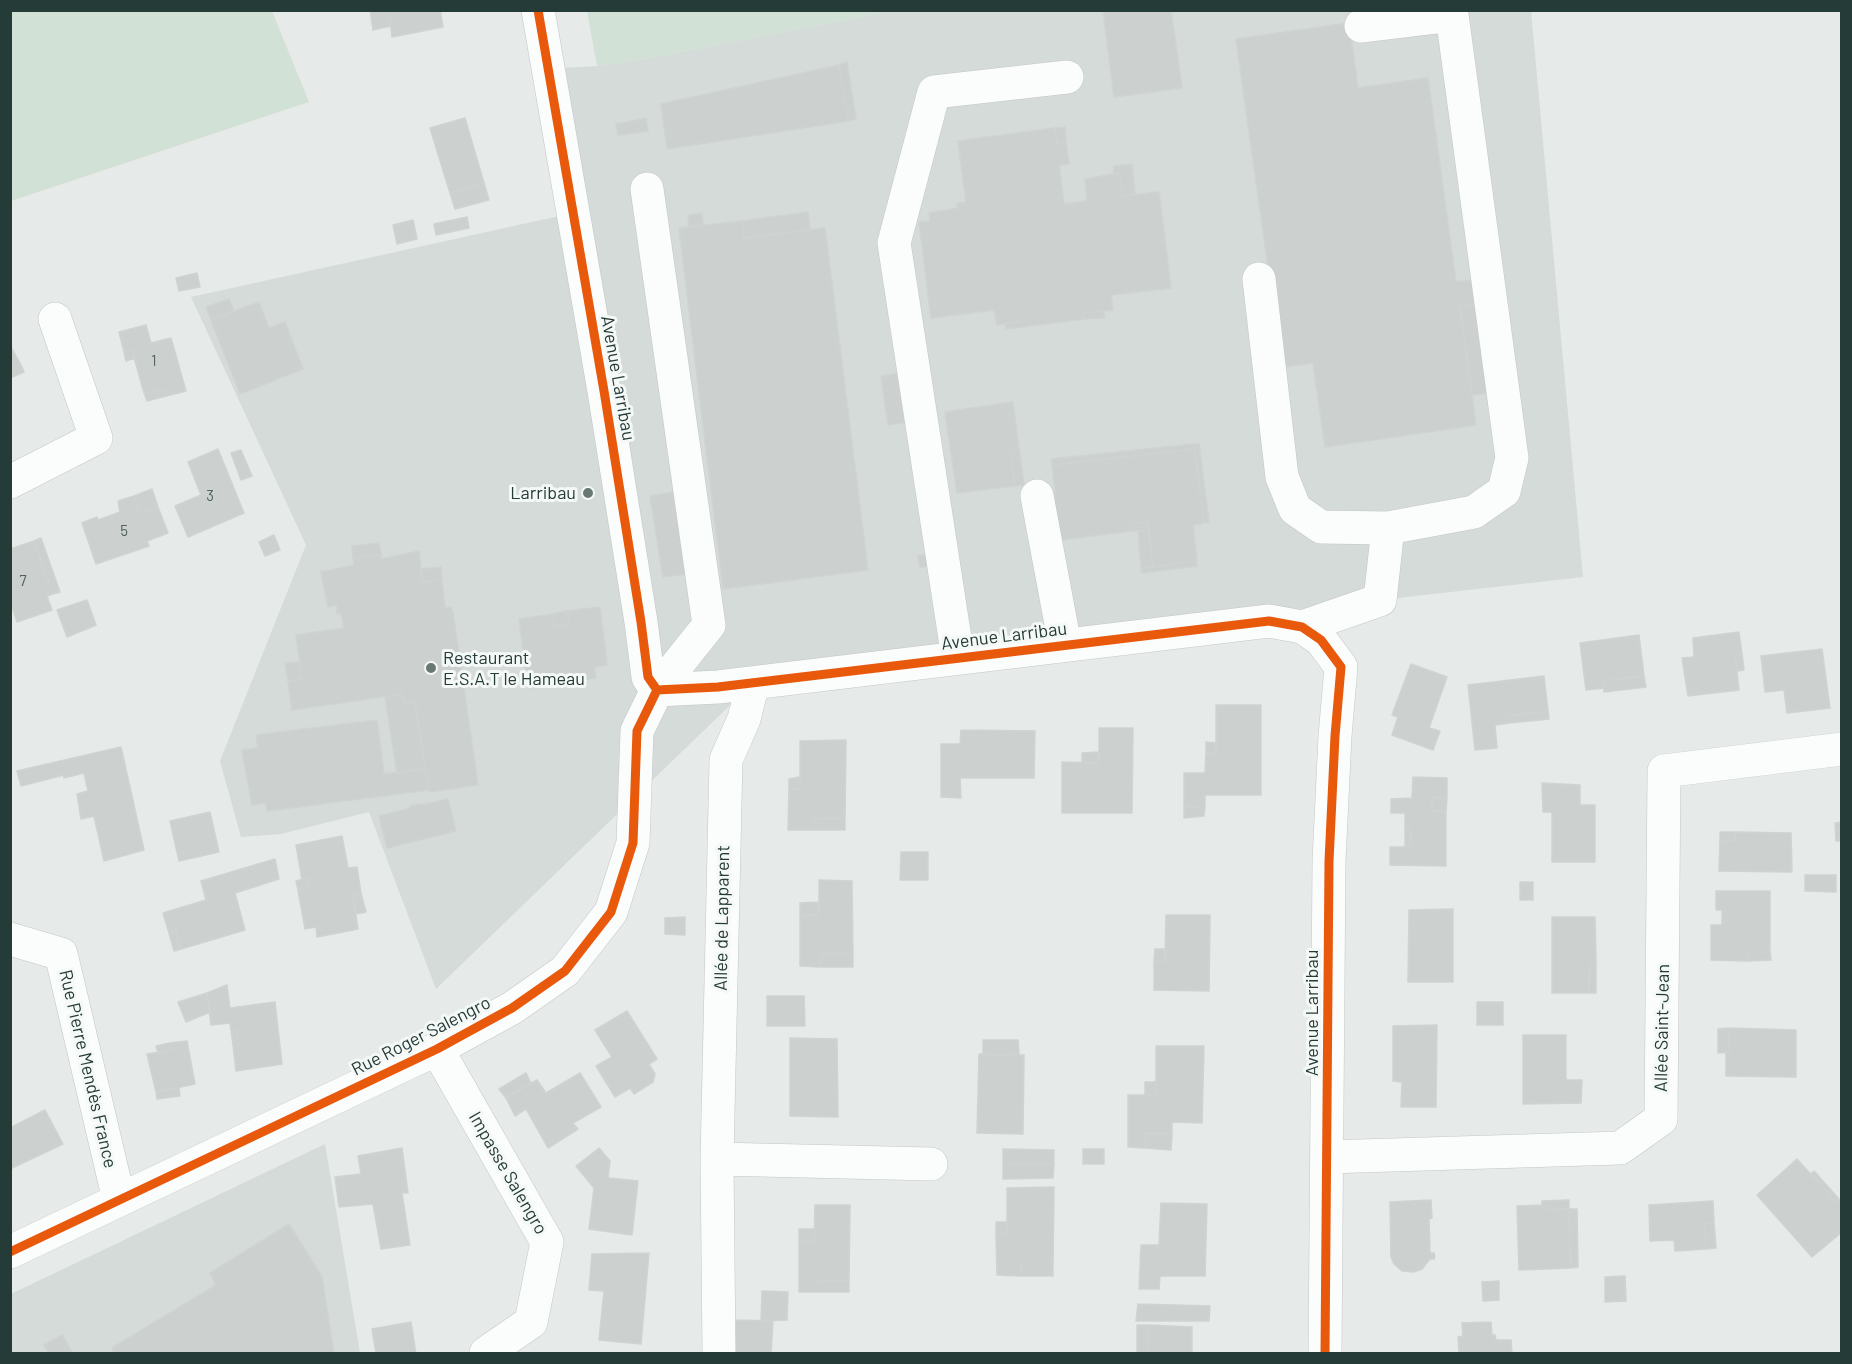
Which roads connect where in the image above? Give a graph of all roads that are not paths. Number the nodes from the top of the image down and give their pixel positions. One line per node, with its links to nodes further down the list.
1 (538, 10): 14 (street, Avenue Larribau)
2 (1362, 26): 9 (street)
3 (1067, 77): 12 (street)
4 (647, 189): 14 (street, Rue Roger Salengro)
5 (1259, 279): 9 (street)
6 (55, 319): 7 (street)
7 (10, 482)
8 (1037, 496): 11 (street)
9 (1388, 528): 10 (street)
10 (1302, 627): 11 (street, Avenue Larribau); 18 (street, Avenue Larribau)
11 (1065, 645): 12 (street, Avenue Larribau)
12 (958, 658): 13 (street, Avenue Larribau)
13 (753, 683): 14 (street, Avenue Larribau); 19 (street, Allée de Lapparent)
14 (657, 690): 17 (street, Rue Roger Salengro)
15 (1842, 749): 18 (street, Allée Saint-Jean)
16 (10, 939): 21 (street, Rue Pierre Mendès France)
17 (437, 1049): 21 (street, Rue Roger Salengro); 23 (street, Impasse Salengro)
18 (1327, 1157): 25 (street, Avenue Larribau)
19 (717, 1158): 20 (street); 24 (street, Allée de Lapparent)
20 (931, 1164)
21 (119, 1200): 22 (street, Rue Roger Salengro)
22 (10, 1252)
23 (486, 1353)
24 (719, 1353)
25 (1325, 1353)

